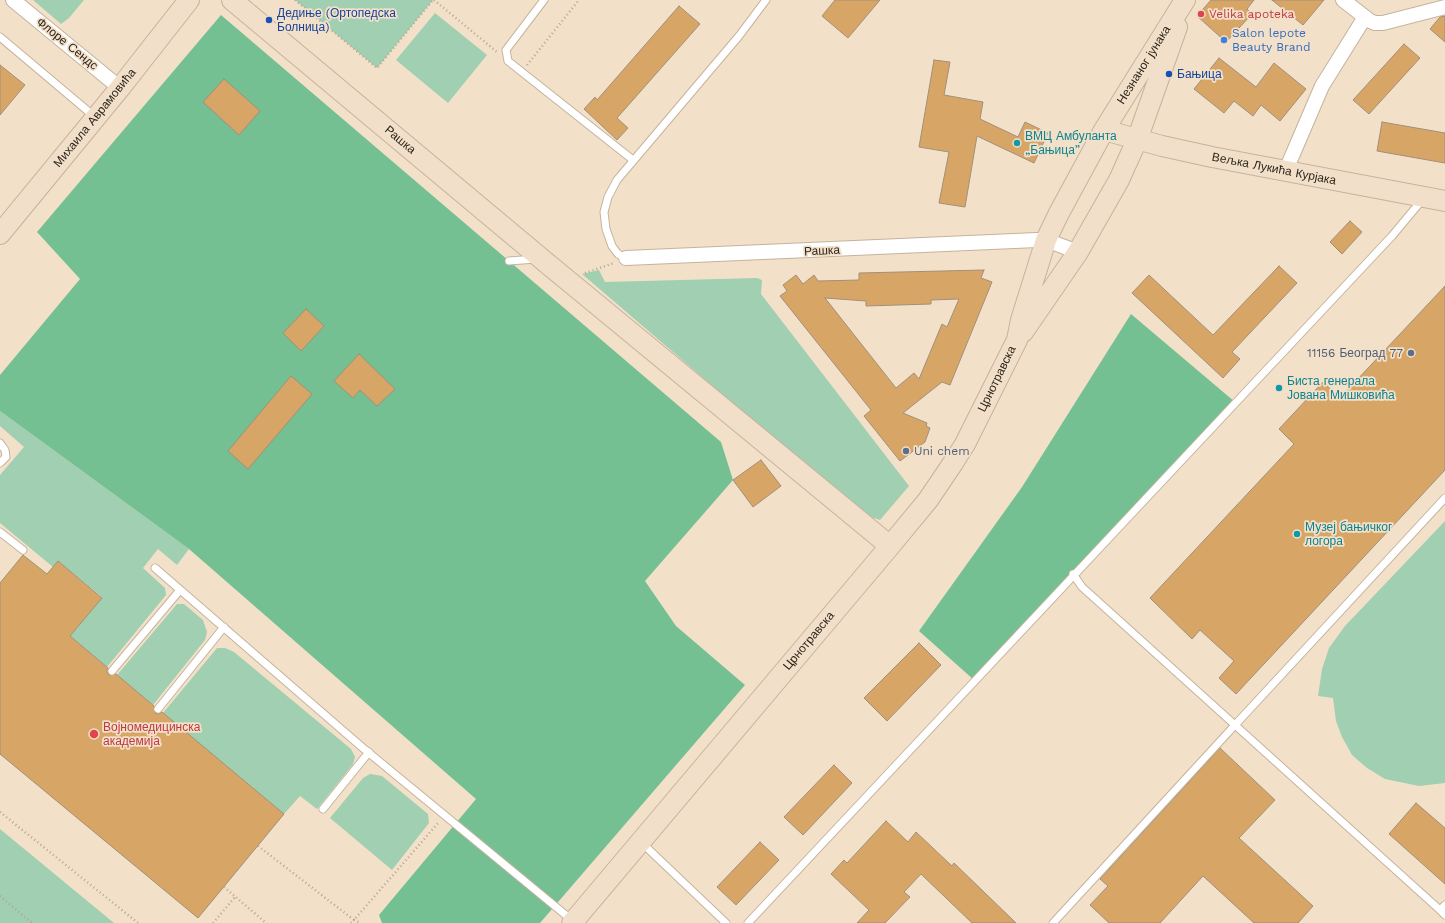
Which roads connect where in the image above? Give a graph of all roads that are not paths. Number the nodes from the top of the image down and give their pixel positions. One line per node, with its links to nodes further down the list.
1 (13, 0): 11 (street, Флоре Сендс)
2 (189, 0): 11 (street, Михаила Аврамовића)
3 (232, 0): 23 (street, Рашка)
4 (544, 0): 15 (lane)
5 (766, 0): 15 (lane)
6 (1186, 0): 13 (street, Незнаног јунака); 14 (street, Незнаног јунака)
7 (1343, 0): 9 (street)
8 (1445, 7): 9 (street)
9 (1365, 17): 16 (street)
10 (0, 37): 12 (lane)
11 (120, 88): 12 (street, Михаила Аврамовића)
12 (96, 118): 19 (street, Михаила Аврамовића)
13 (1104, 130): 14 (street, Вељка Лукића Курјака); 20 (street, Црнотравска)
14 (1137, 140): 16 (street, Вељка Лукића Курјака); 21 (street, Црнотравска)
15 (633, 160): 22 (lane)
16 (1286, 170): 17 (street, Вељка Лукића Курјака)
17 (1423, 198): 18 (street, Вељка Лукића Курјака); 33 (lane)
18 (1445, 201)
19 (0, 234)
20 (1046, 240): 21 (street, Рашка); 22 (street, Рашка); 25 (street, Црнотравска)
21 (1078, 252): 25 (street, Црнотравска)
22 (626, 258)
23 (542, 259): 24 (lane); 30 (street, Рашка)
24 (509, 261)
25 (1017, 340): 30 (street, Црнотравска)
26 (0, 443): 27 (lane)
27 (0, 463)
28 (1445, 498): 38 (lane)
29 (0, 532): 31 (lane)
30 (890, 546): 41 (street, Црнотравска)
31 (23, 550)
32 (155, 568): 34 (lane)
33 (1073, 574): 38 (lane); 45 (lane)
34 (180, 590): 35 (lane); 36 (lane)
35 (224, 628): 37 (lane); 39 (lane)
36 (112, 671)
37 (158, 709)
38 (1235, 725): 42 (lane); 46 (lane)
39 (369, 752): 40 (lane); 43 (lane)
40 (323, 809)
41 (641, 841): 43 (street, Црнотравска); 44 (lane)
42 (1443, 910)
43 (572, 922)
44 (726, 923)
45 (748, 923)
46 (1053, 923)

